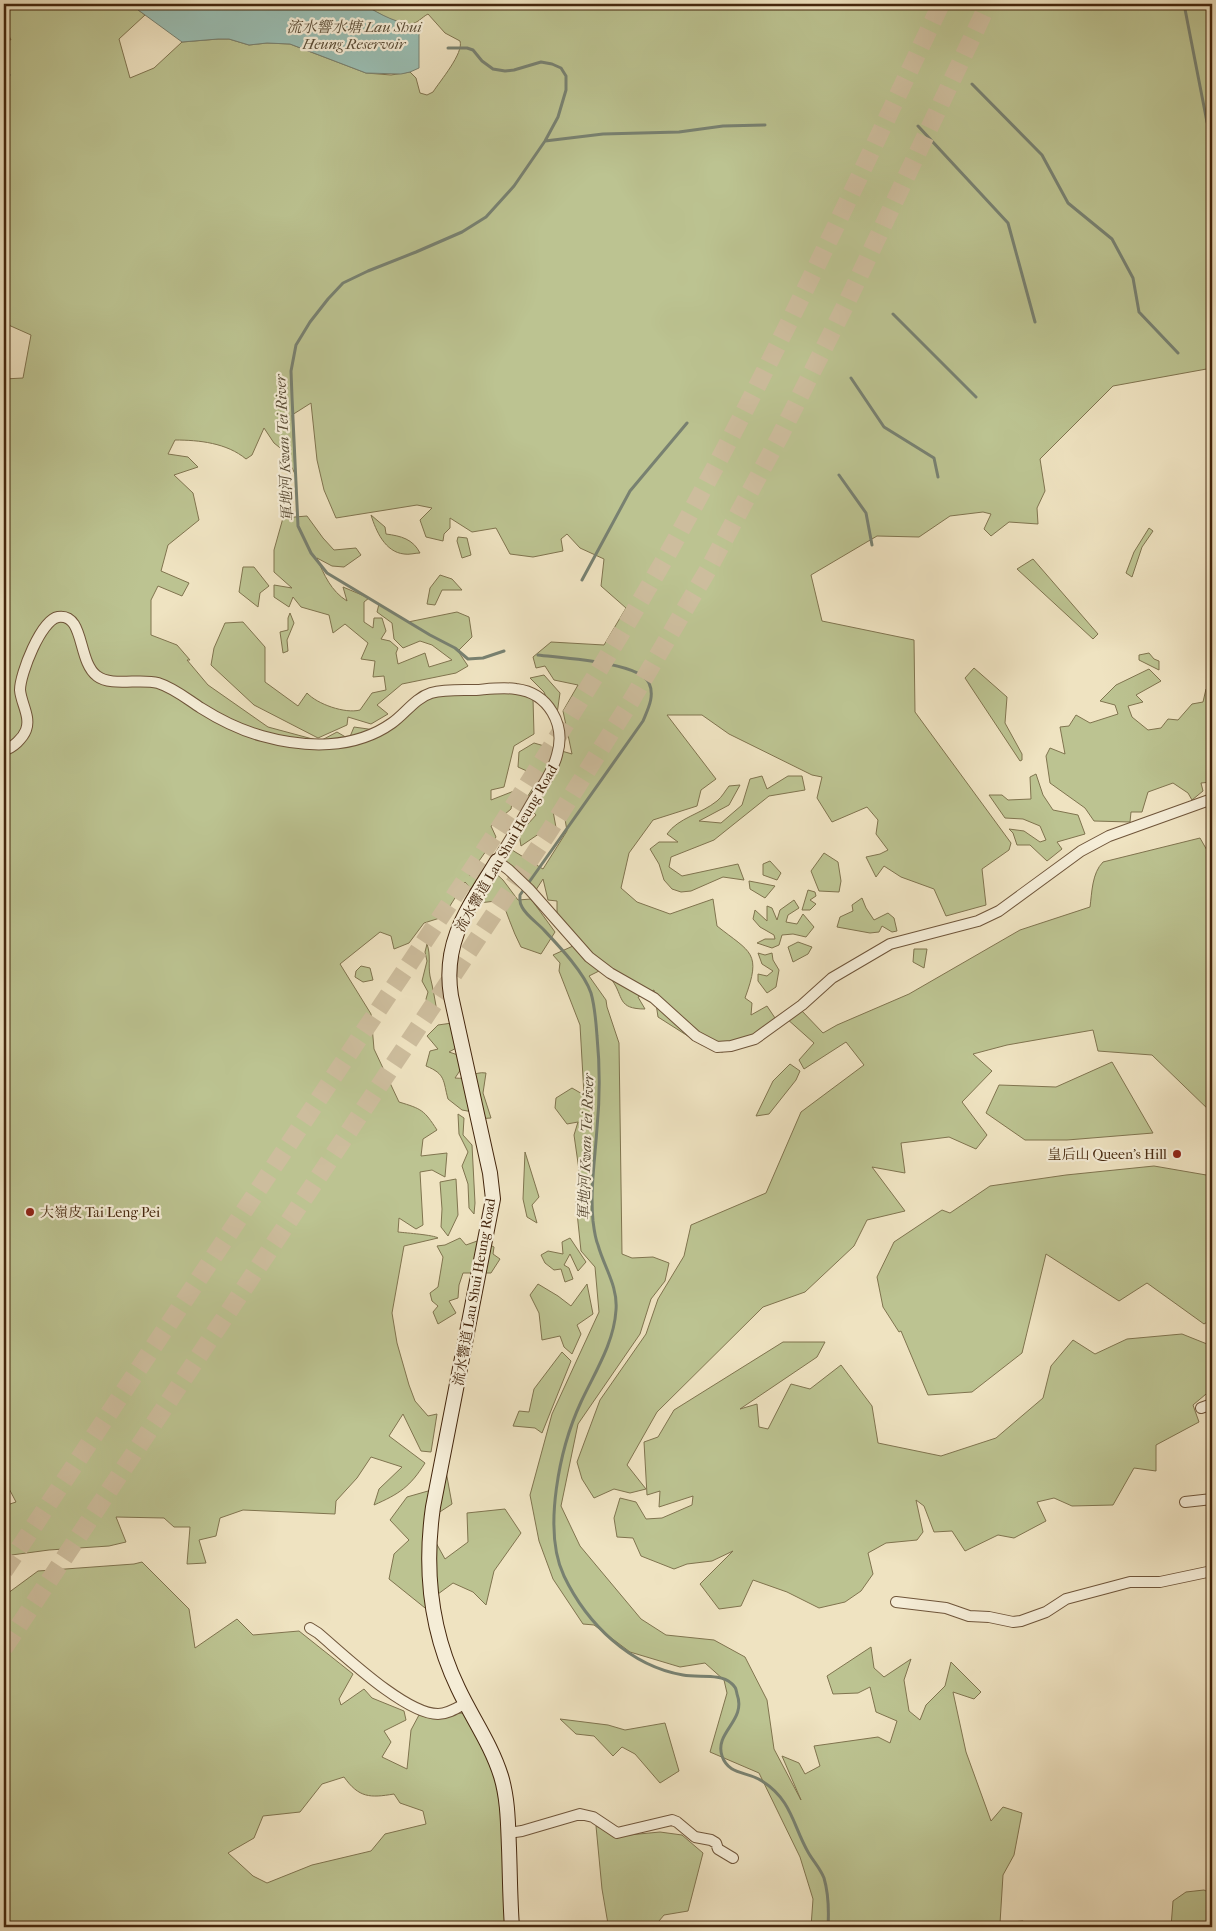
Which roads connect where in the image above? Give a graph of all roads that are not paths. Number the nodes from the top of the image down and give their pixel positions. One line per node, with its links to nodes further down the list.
1 (4, 750): 3 (street, 流水響道 Lau Shui Heung Road)
2 (1212, 799): 3 (street)
3 (497, 861): 11 (street, 流水響道 Lau Shui Heung Road)
4 (1212, 1404): 5 (street)
5 (1202, 1408)
6 (1212, 1499): 7 (street)
7 (1185, 1502)
8 (1212, 1570): 9 (street)
9 (896, 1602)
10 (310, 1628): 11 (street)
11 (466, 1703): 12 (street, 流水響道 Lau Shui Heung Road)
12 (508, 1833): 13 (street); 14 (street, 流水響道 Lau Shui Heung Road)
13 (733, 1858)
14 (512, 1927)

